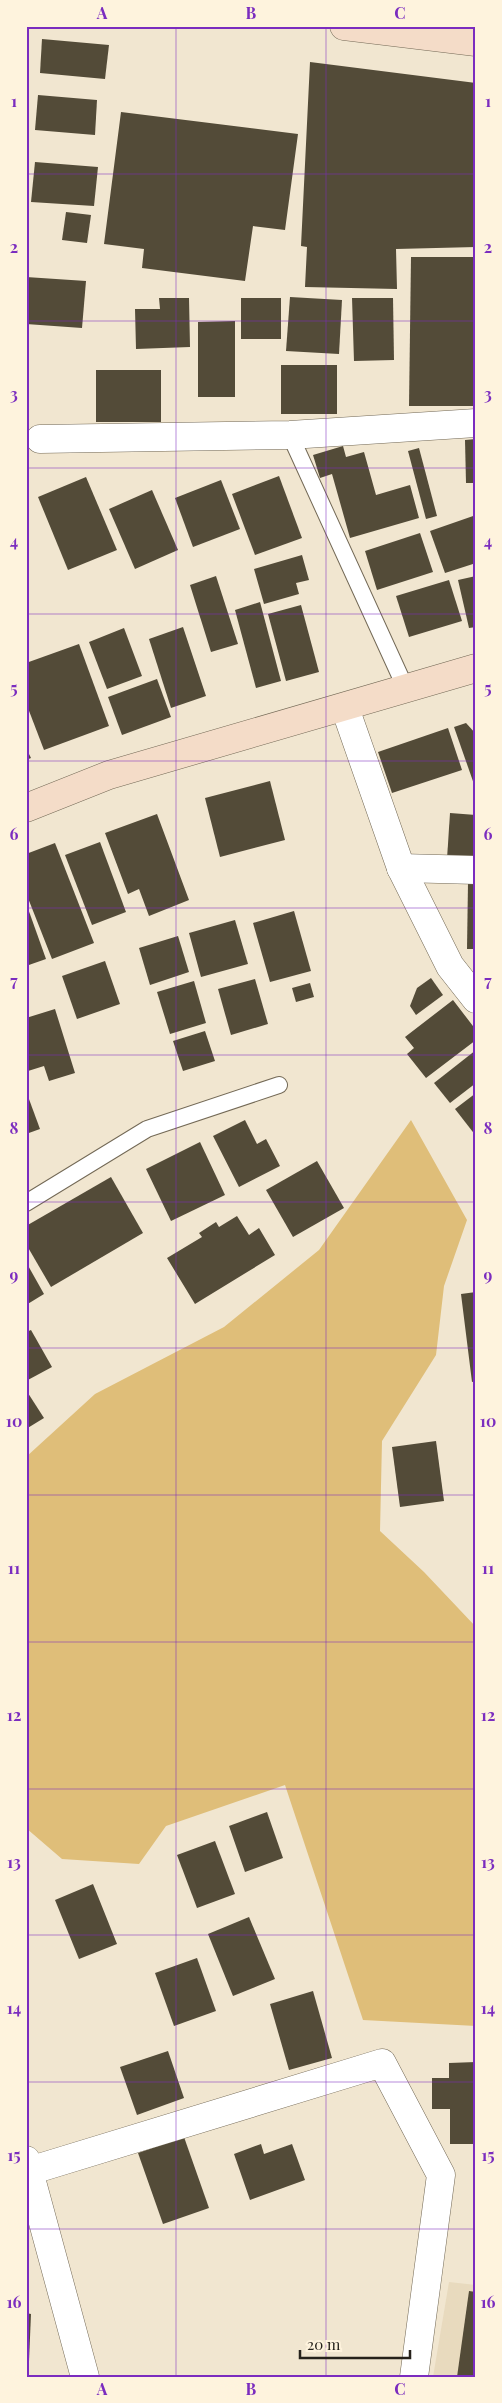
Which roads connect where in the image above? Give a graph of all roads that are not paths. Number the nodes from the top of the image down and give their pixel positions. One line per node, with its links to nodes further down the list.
1 (344, 26): 2 (street)
2 (476, 42)
3 (476, 423): 4 (street)
4 (290, 435): 5 (street); 7 (lane)
5 (40, 439)
6 (476, 668): 7 (street)
7 (406, 689): 8 (street)
8 (345, 708): 9 (street); 10 (street)
9 (26, 808)
10 (401, 868): 11 (street); 12 (street)
11 (476, 870)
12 (476, 999)
13 (279, 1085): 14 (lane)
14 (26, 1204)
15 (28, 2165): 16 (street); 17 (street)
16 (85, 2377)
17 (414, 2377)

